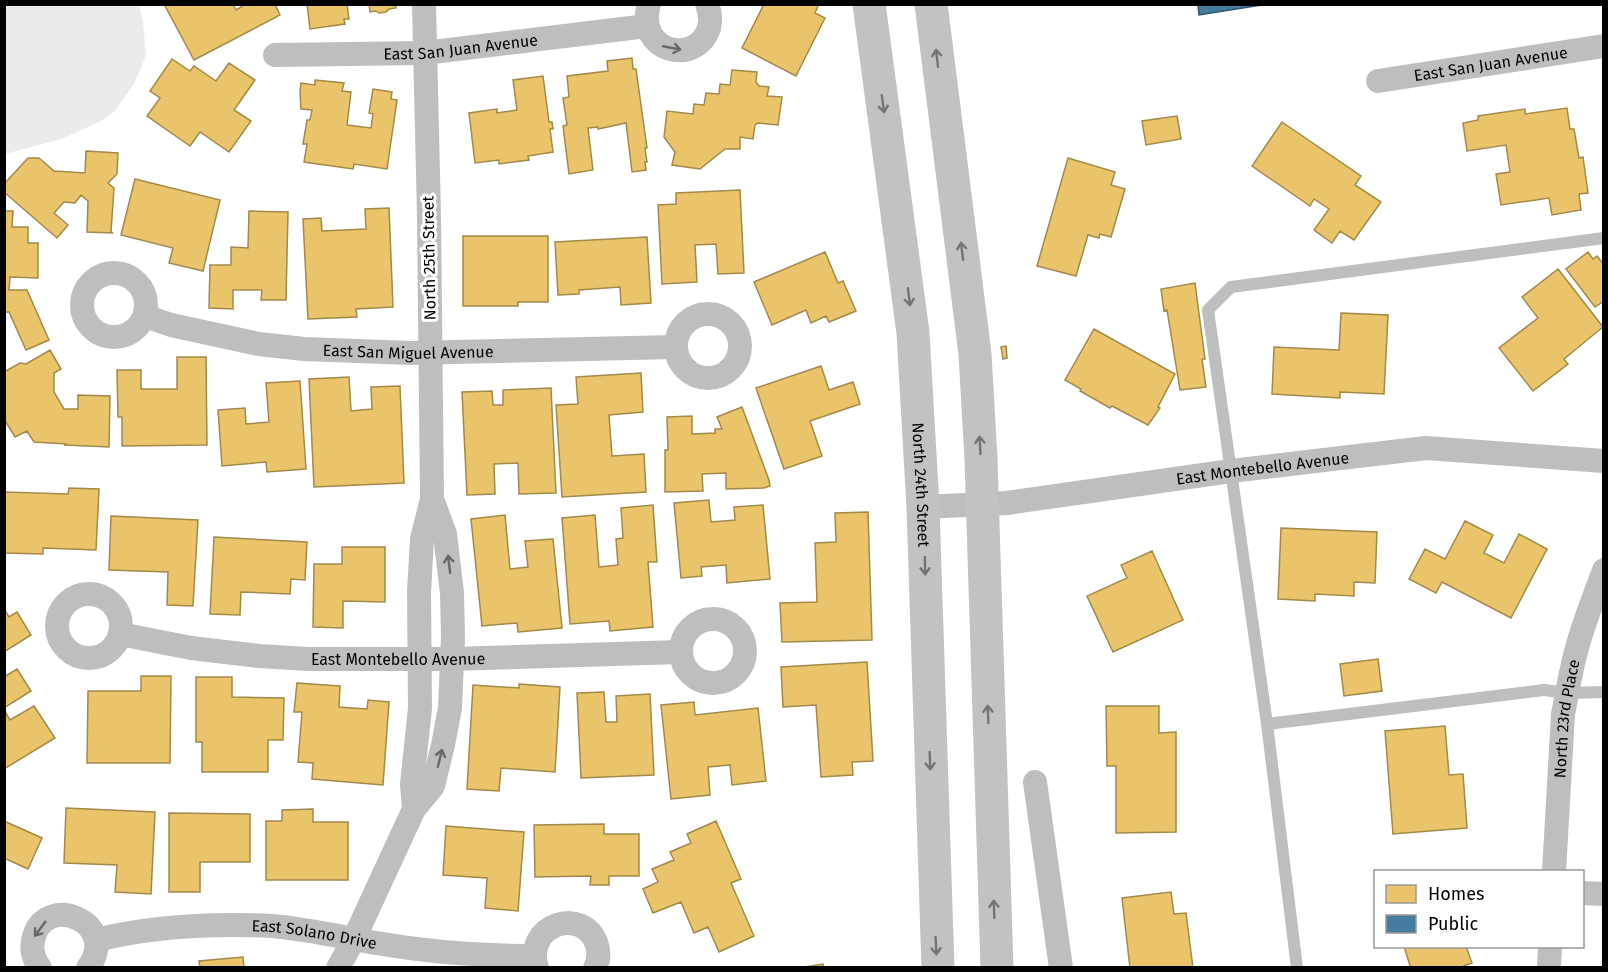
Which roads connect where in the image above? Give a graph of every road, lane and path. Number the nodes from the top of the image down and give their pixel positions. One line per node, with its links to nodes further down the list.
1 (424, 4): 7 (street, North 25th Street)
2 (706, 4): 5 (street, East San Juan Avenue, one-way to 2)
3 (869, 4): 18 (main road, North 24th Street, one-way to 18)
4 (931, 4): 17 (main road, one-way to 4)
5 (648, 15): 7 (street, East San Juan Avenue)
6 (1604, 46): 9 (street, East San Juan Avenue)
7 (424, 52): 8 (street, East San Juan Avenue); 13 (street, North 25th Street)
8 (275, 55)
9 (1378, 81)
10 (1604, 238): 15 (lane)
11 (145, 316): 13 (street, East San Miguel Avenue)
12 (676, 347): 13 (street, East San Miguel Avenue)
13 (430, 351): 16 (street, North 25th Street)
14 (1604, 461): 15 (street, East Montebello Avenue)
15 (1231, 471): 17 (street, East Montebello Avenue); 26 (lane)
16 (432, 499): 22 (street, North 25th Street); 23 (street, North 25th Street, one-way to 16)
17 (982, 504): 18 (street, East Montebello Avenue); 41 (main road, one-way to 17)
18 (923, 507): 40 (main road, North 24th Street, one-way to 40)
19 (1604, 570): 25 (street, North 23rd Place)
20 (120, 634): 22 (street, East Montebello Avenue)
21 (680, 652): 23 (street, East Montebello Avenue)
22 (420, 658): 23 (street, East Montebello Avenue); 28 (street, North 25th Street)
23 (452, 659): 28 (street, North 25th Street, one-way to 23)
24 (1604, 692): 25 (lane)
25 (1568, 693): 26 (lane); 29 (street, North 23rd Place)
26 (1267, 724): 43 (lane)
27 (1035, 782): 42 (street)
28 (414, 809): 32 (street, North 25th Street)
29 (1554, 870)
30 (1584, 893): 31 (street)
31 (1604, 894)
32 (354, 939): 33 (street, East Solano Drive); 35 (street, East Solano Drive); 38 (street, North 25th Street)
33 (96, 940): 36 (street, one-way to 36); 37 (street)
34 (1550, 948): 44 (street)
35 (536, 962): 39 (street, East Solano Drive)
36 (40, 968)
37 (88, 968)
38 (339, 968)
39 (596, 968)
40 (938, 968)
41 (997, 968)
42 (1061, 968)
43 (1297, 968)
44 (1549, 968)

